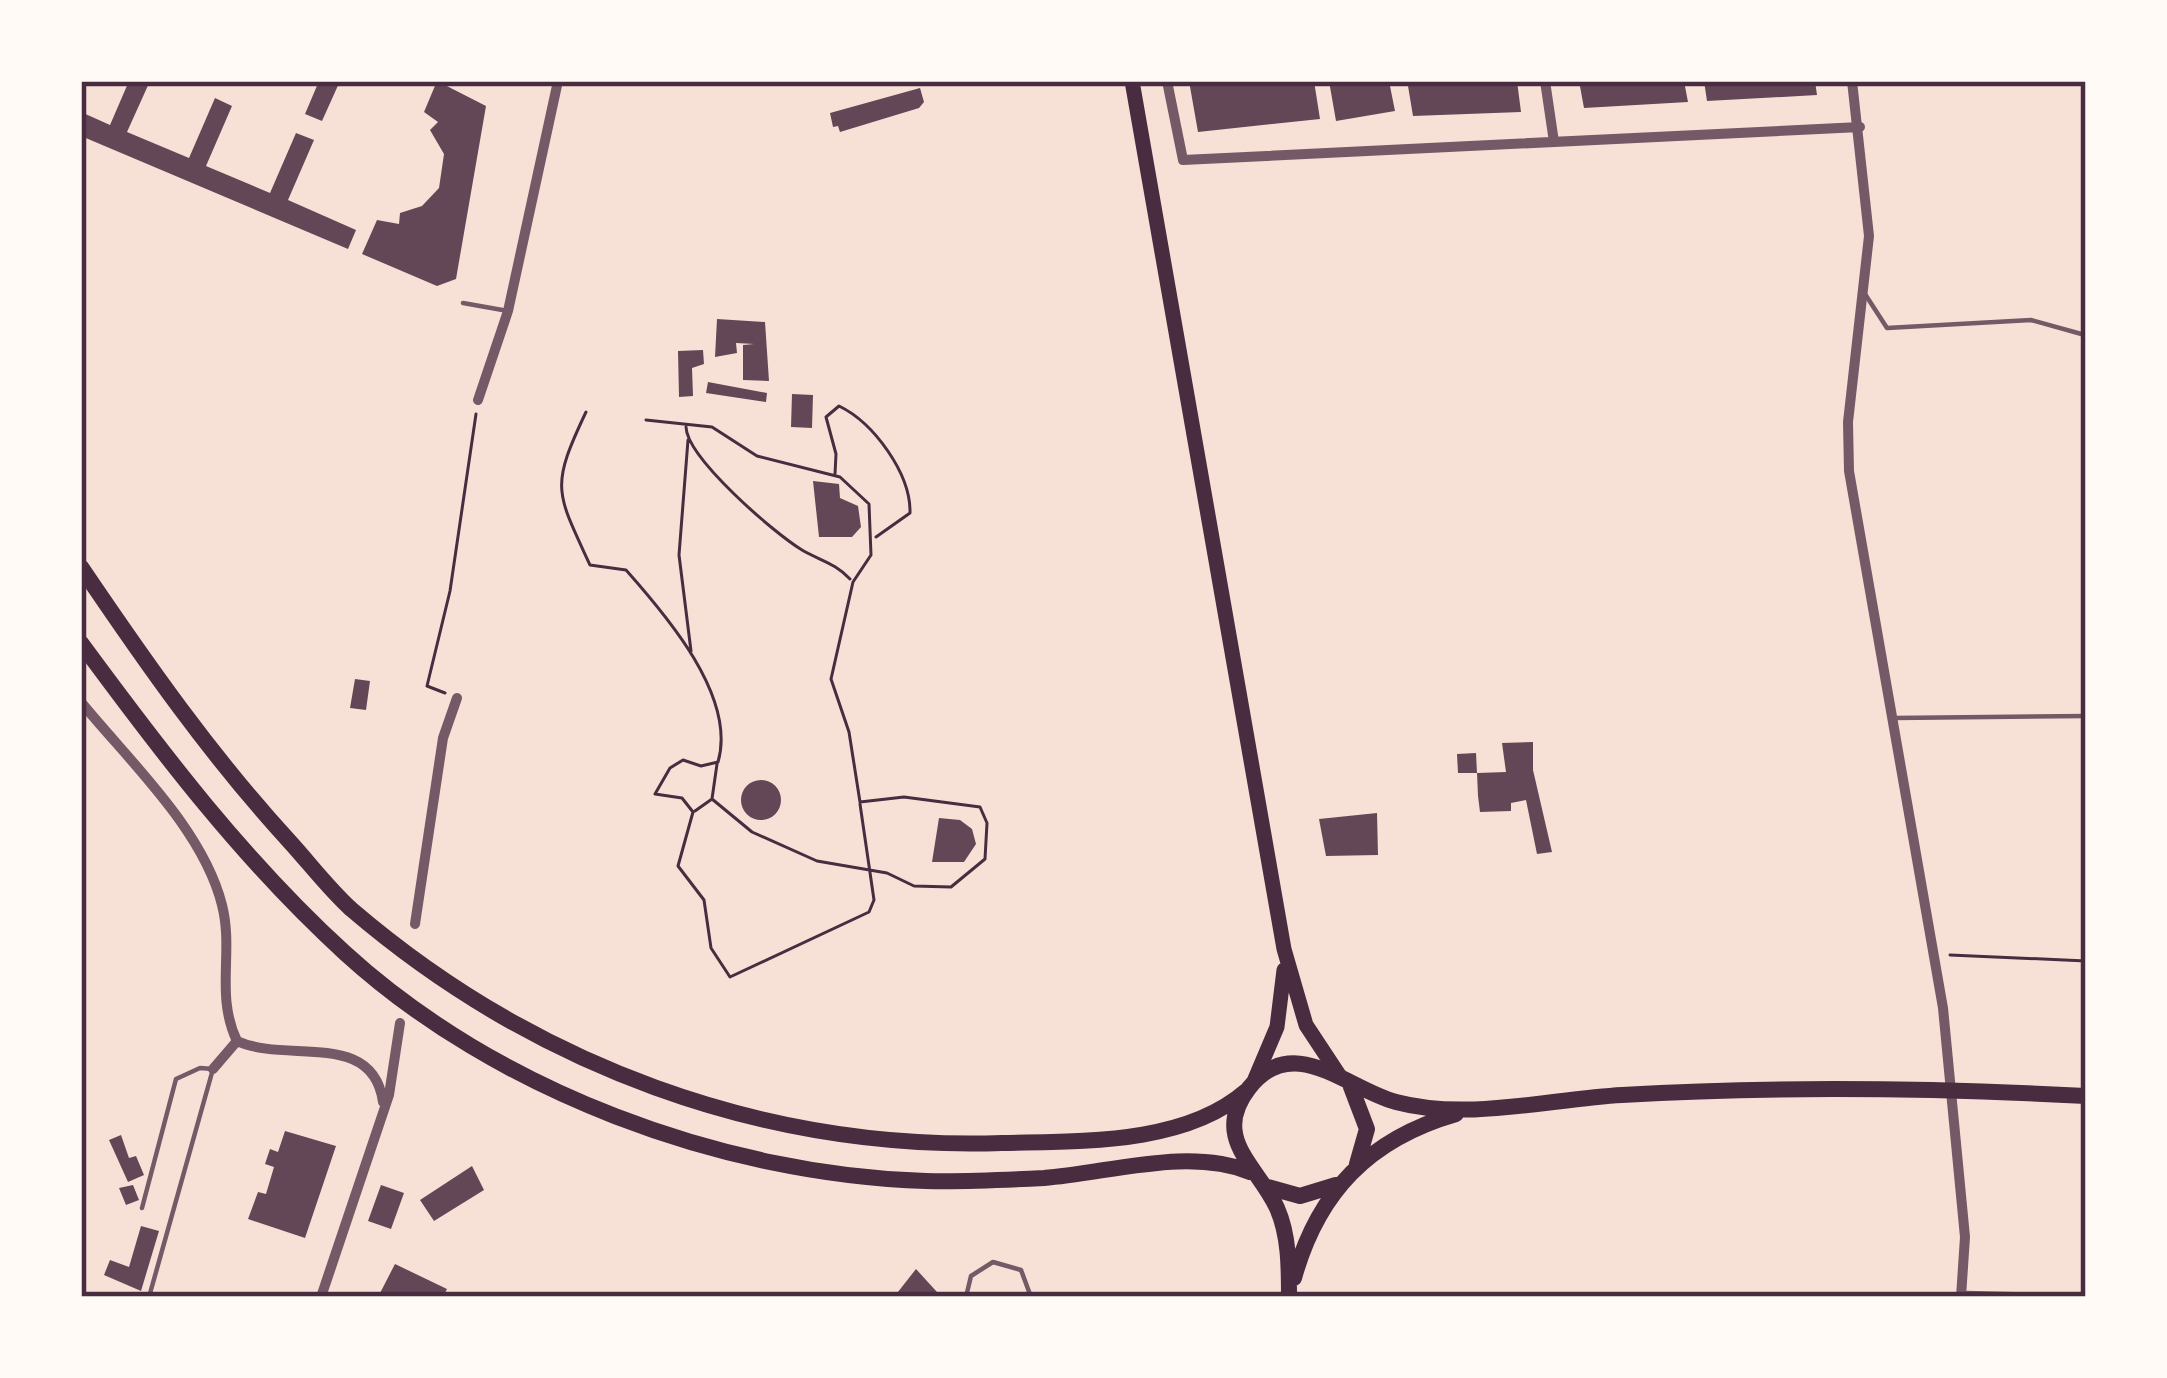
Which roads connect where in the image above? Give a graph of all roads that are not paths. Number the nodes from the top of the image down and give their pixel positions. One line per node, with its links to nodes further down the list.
1 (558, 81): 10 (street)
2 (1132, 81): 20 (main road)
3 (1168, 81): 7 (street)
4 (1545, 81): 7 (street)
5 (1852, 81): 6 (street)
6 (1860, 127): 7 (street); 8 (street)
7 (1554, 142)
8 (1865, 294): 11 (lane); 18 (street)
9 (463, 303): 10 (lane)
10 (508, 311): 12 (street)
11 (2085, 334)
12 (478, 400)
13 (81, 567): 25 (main road)
14 (81, 643): 31 (main road)
15 (457, 698): 19 (street)
16 (81, 702): 22 (street)
17 (2086, 716): 18 (lane)
18 (1892, 718): 26 (street)
19 (415, 924)
20 (1284, 949): 24 (main road); 25 (main road)
21 (400, 1023): 28 (street)
22 (237, 1041): 23 (street); 28 (street)
23 (213, 1070): 32 (lane); 35 (lane)
24 (1343, 1078): 25 (main road); 29 (main road); 30 (main road)
25 (1249, 1088): 31 (main road)
26 (1952, 1089): 27 (main road); 29 (main road); 33 (street)
27 (2086, 1096)
28 (382, 1102): 36 (street)
29 (1480, 1108): 30 (main road)
30 (1348, 1176): 31 (main road); 39 (main road)
31 (1254, 1177): 39 (main road)
32 (142, 1208)
33 (1962, 1295): 34 (lane)
34 (2086, 1296)
35 (149, 1297)
36 (321, 1297)
37 (966, 1297): 38 (lane)
38 (1031, 1297)
39 (1289, 1297)

